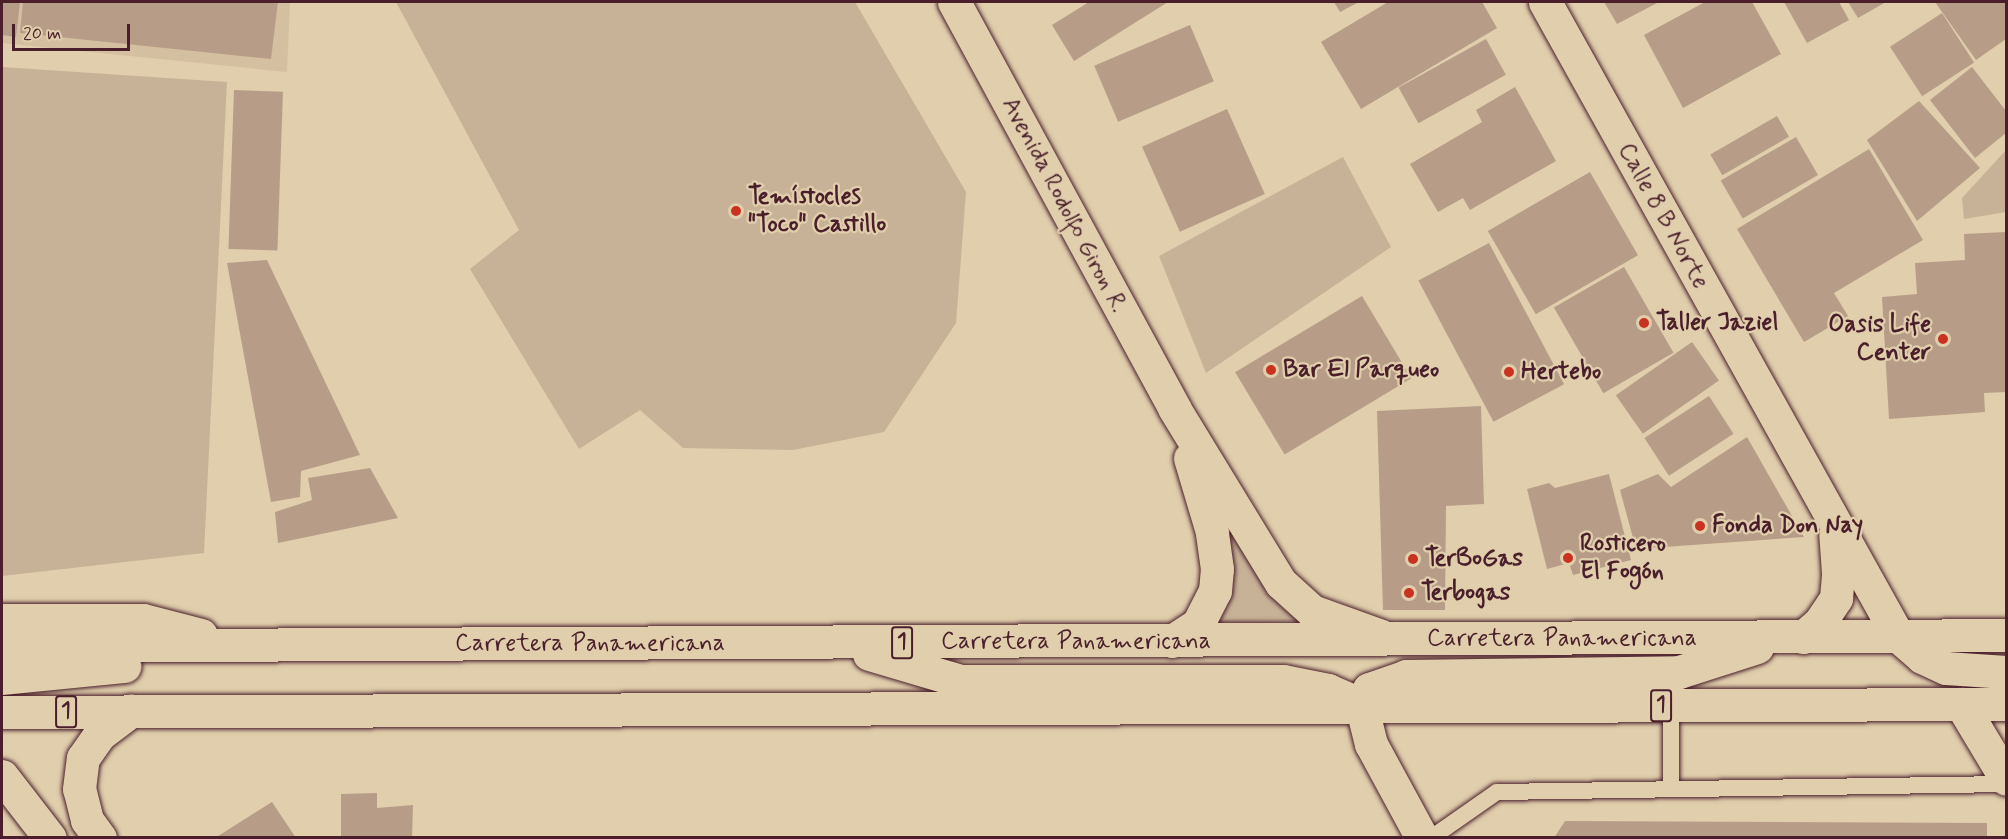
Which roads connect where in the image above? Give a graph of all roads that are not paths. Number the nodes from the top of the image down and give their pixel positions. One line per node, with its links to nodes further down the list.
1 (954, 2): 3 (main road, Avenida Rodolfo Giron R.)
2 (1545, 2): 4 (main road, Calle 8 B Norte)
3 (1174, 408): 9 (main road, Avenida Rodolfo Giron R.); 10 (main road, Avenida Rodolfo Giron R.)
4 (1834, 526): 7 (main road, Calle 8 B Norte); 8 (main road, Calle 8 B Norte)
5 (2, 620): 14 (main road)
6 (2007, 635): 7 (main road, Carretera Panamericana / 1)
7 (1898, 636): 8 (main road, Carretera Panamericana / 1); 15 (main road, Calle 8 B Norte)
8 (1795, 637): 9 (main road, Carretera Panamericana / 1); 20 (main road)
9 (1398, 640): 10 (main road, Carretera Panamericana / 1)
10 (1172, 641): 11 (main road, Carretera Panamericana / 1)
11 (835, 644): 12 (main road, Carretera Panamericana / 1); 20 (main road)
12 (380, 645): 14 (main road, Carretera Panamericana / 1); 16 (main road)
13 (2, 646): 14 (main road, Carretera Panamericana / 1)
14 (249, 647)
15 (2007, 672)
16 (2, 678)
17 (1961, 704): 18 (main road, 1); 19 (main road, 1); 24 (main road)
18 (2007, 704)
19 (1671, 706): 20 (main road, 1); 26 (lane)
20 (1362, 708): 21 (main road, 1); 30 (main road)
21 (131, 711): 22 (main road, 1); 27 (main road)
22 (2, 712)
23 (2, 776): 29 (main road, bridge)
24 (2007, 779)
25 (2007, 784): 26 (lane)
26 (1671, 789): 31 (lane)
27 (93, 829): 28 (main road)
28 (43, 837)
29 (50, 837)
30 (1422, 837)
31 (1431, 837)

